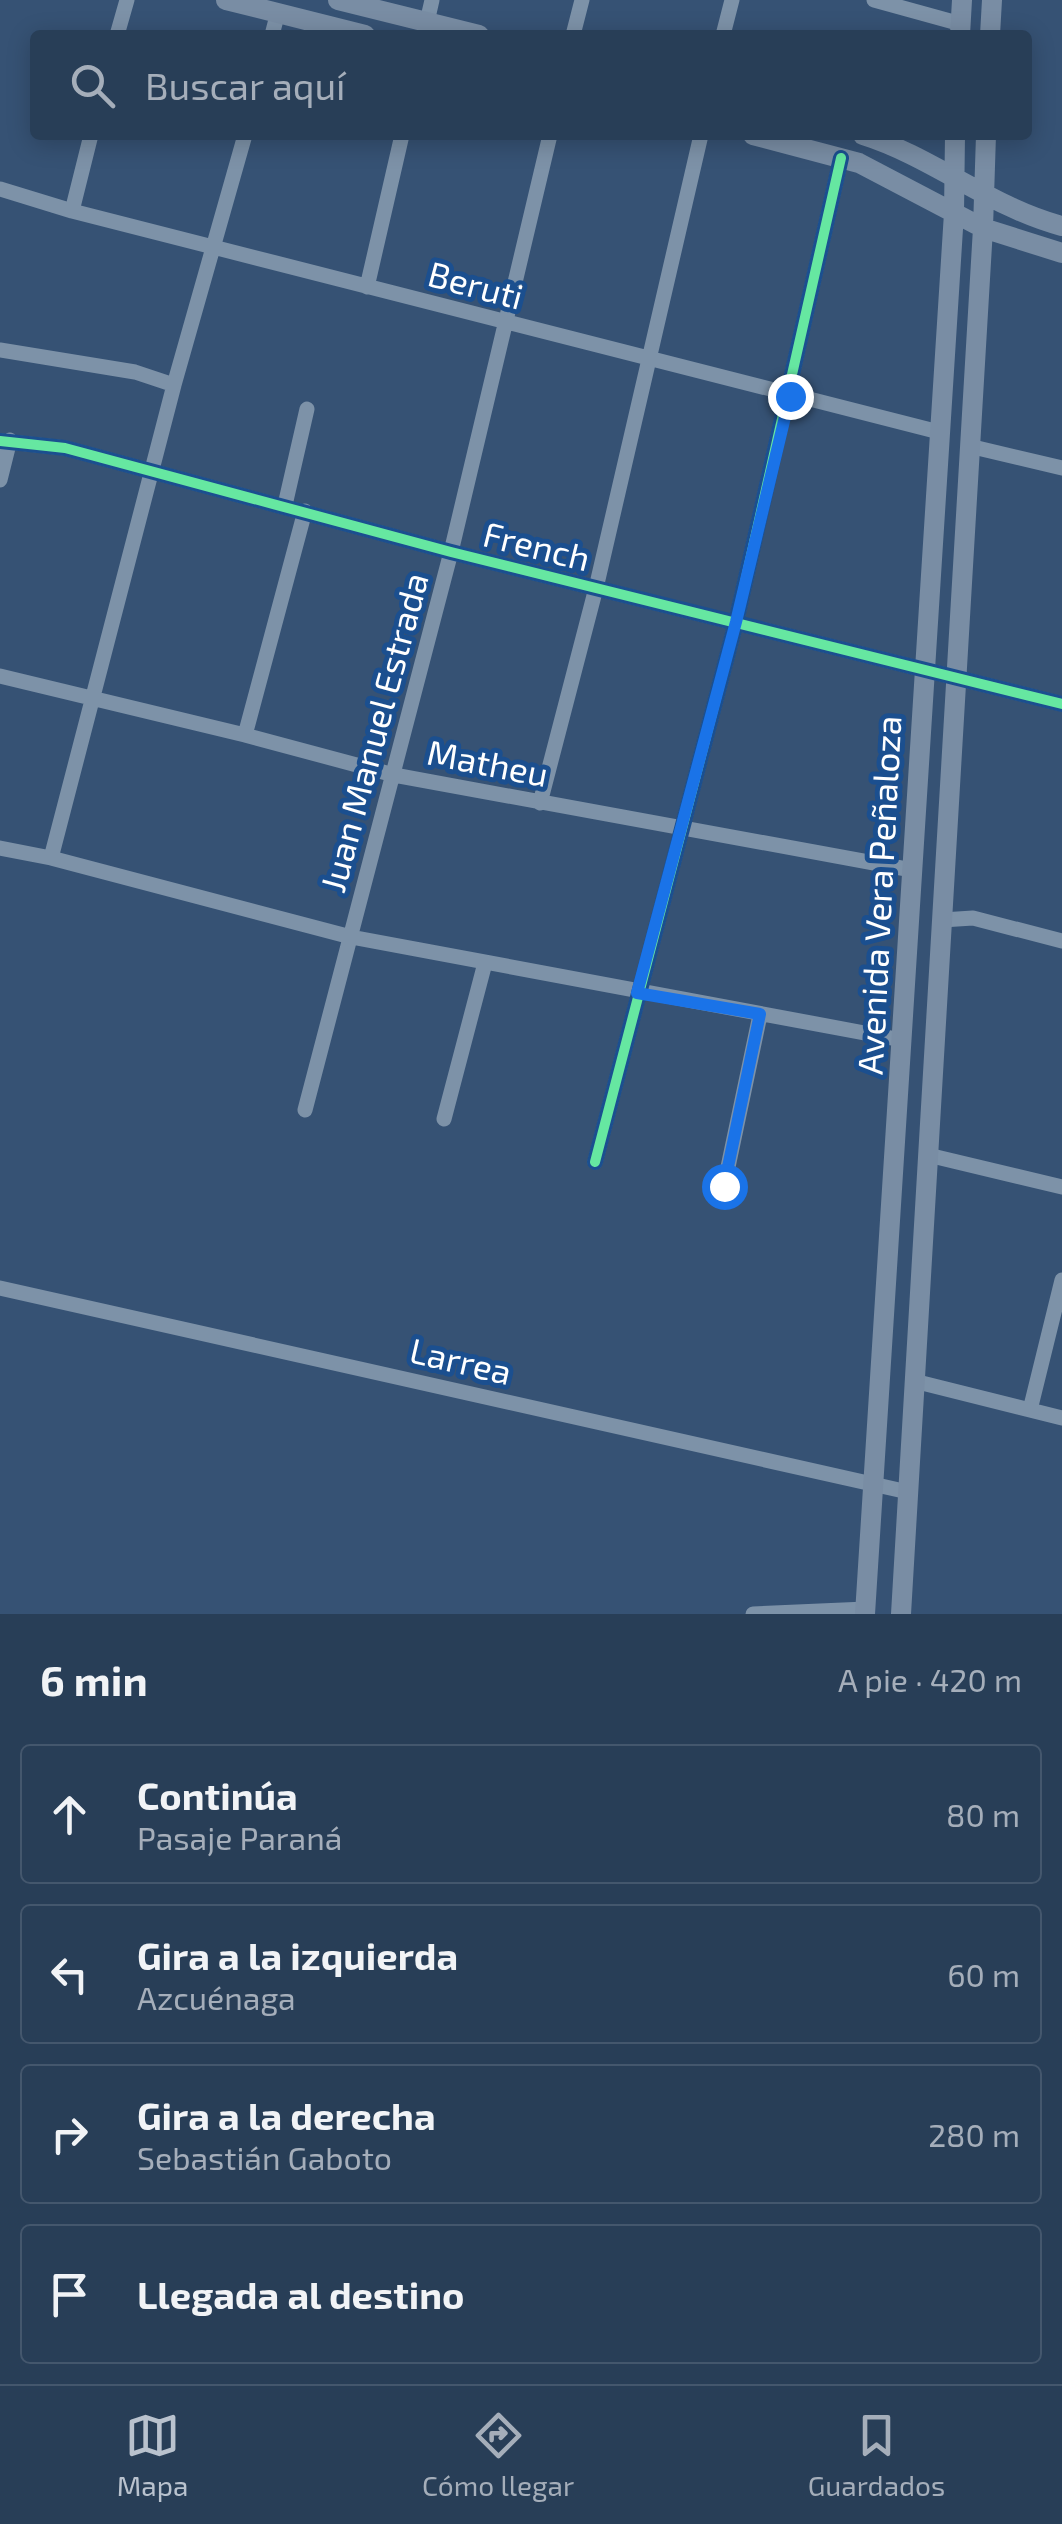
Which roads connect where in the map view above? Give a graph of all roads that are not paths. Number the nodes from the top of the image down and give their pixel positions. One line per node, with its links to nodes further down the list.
1 (126, 0): 12 (street)
2 (226, 0): 10 (main road)
3 (338, 0): 11 (main road)
4 (432, 0): 11 (street)
5 (582, 0): 16 (street)
6 (732, 0): 17 (street)
7 (874, 0): 18 (street)
8 (962, 0): 18 (main road)
9 (992, 0): 19 (main road)
10 (278, 12): 13 (street); 14 (main road)
11 (427, 22): 15 (main road)
12 (119, 30)
13 (273, 30)
14 (346, 30)
15 (459, 30)
16 (574, 30)
17 (724, 30)
18 (961, 30)
19 (990, 30)
20 (90, 140): 33 (street)
21 (244, 140): 37 (street)
22 (401, 140): 39 (street)
23 (549, 140): 40 (street, Juan Manuel Estrada)
24 (700, 140): 42 (street)
25 (772, 140): 29 (main road)
26 (876, 140): 30 (main road)
27 (955, 140): 30 (main road, Avenida Vera Peñaloza)
28 (986, 140): 32 (main road, Avenida Vera Peñaloza)
29 (842, 158): 34 (main road); 44 (street)
30 (953, 179): 32 (main road); 34 (main road, Avenida Vera Peñaloza)
31 (0, 189): 33 (street, Beruti)
32 (984, 195): 35 (main road); 36 (main road, Avenida Vera Peñaloza)
33 (72, 210): 37 (street, Beruti)
34 (954, 212): 36 (main road); 46 (main road, Avenida Vera Peñaloza)
35 (1062, 226)
36 (984, 228): 38 (main road); 48 (main road, Avenida Vera Peñaloza)
37 (215, 248): 39 (street, Beruti); 43 (street)
38 (1062, 252)
39 (367, 287): 40 (street, Beruti)
40 (506, 323): 42 (street, Beruti); 54 (street, Juan Manuel Estrada)
41 (0, 350): 43 (street)
42 (649, 360): 44 (street, Beruti); 55 (street)
43 (174, 385): 50 (street)
44 (790, 396): 46 (street, Beruti); 56 (street)
45 (307, 409): 52 (street)
46 (939, 432): 57 (main road, Avenida Vera Peñaloza)
47 (5, 441): 50 (street, French); 51 (street)
48 (970, 446): 49 (street); 59 (main road, Avenida Vera Peñaloza)
49 (1062, 468)
50 (153, 473): 52 (street, French); 60 (street)
51 (0, 480)
52 (285, 505): 53 (street, French)
53 (306, 510): 54 (street, French); 62 (street)
54 (451, 552): 55 (street, French); 63 (street, Juan Manuel Estrada)
55 (596, 588): 56 (street, French); 64 (street)
56 (736, 622): 57 (street, French); 65 (street)
57 (924, 670): 59 (street, French); 68 (main road, Avenida Vera Peñaloza)
58 (0, 676): 60 (street, Matheu)
59 (956, 677): 61 (street, French); 69 (main road, Avenida Vera Peñaloza)
60 (93, 701): 62 (street, Matheu); 67 (street)
61 (1062, 704)
62 (245, 735): 63 (street, Matheu)
63 (394, 775): 64 (street, Matheu); 70 (street, Juan Manuel Estrada)
64 (540, 803): 65 (street, Matheu)
65 (681, 830): 68 (street, Matheu); 73 (street)
66 (0, 848): 67 (street)
67 (51, 858): 70 (street)
68 (912, 870): 75 (main road, Avenida Vera Peñaloza)
69 (942, 920): 71 (street); 78 (main road, Avenida Vera Peñaloza)
70 (351, 937): 72 (street); 76 (street, Juan Manuel Estrada)
71 (1062, 941)
72 (485, 964): 73 (street); 77 (street)
73 (637, 993): 74 (street); 79 (street)
74 (760, 1014): 75 (street); 80 (street)
75 (902, 1040): 87 (main road, Avenida Vera Peñaloza)
76 (305, 1110)
77 (444, 1119)
78 (928, 1155): 81 (street); 84 (main road, Avenida Vera Peñaloza)
79 (595, 1162)
80 (724, 1186)
81 (1062, 1187)
82 (1062, 1280): 85 (street)
83 (0, 1288): 87 (street, Larrea)
84 (914, 1381): 85 (street); 88 (main road, Avenida Vera Peñaloza)
85 (1030, 1410): 86 (street)
86 (1062, 1418)
87 (874, 1483): 88 (street, Larrea); 89 (main road, Avenida Vera Peñaloza)
88 (908, 1492): 91 (main road, Avenida Vera Peñaloza)
89 (866, 1612): 90 (street)
90 (753, 1614)
91 (901, 1614)

